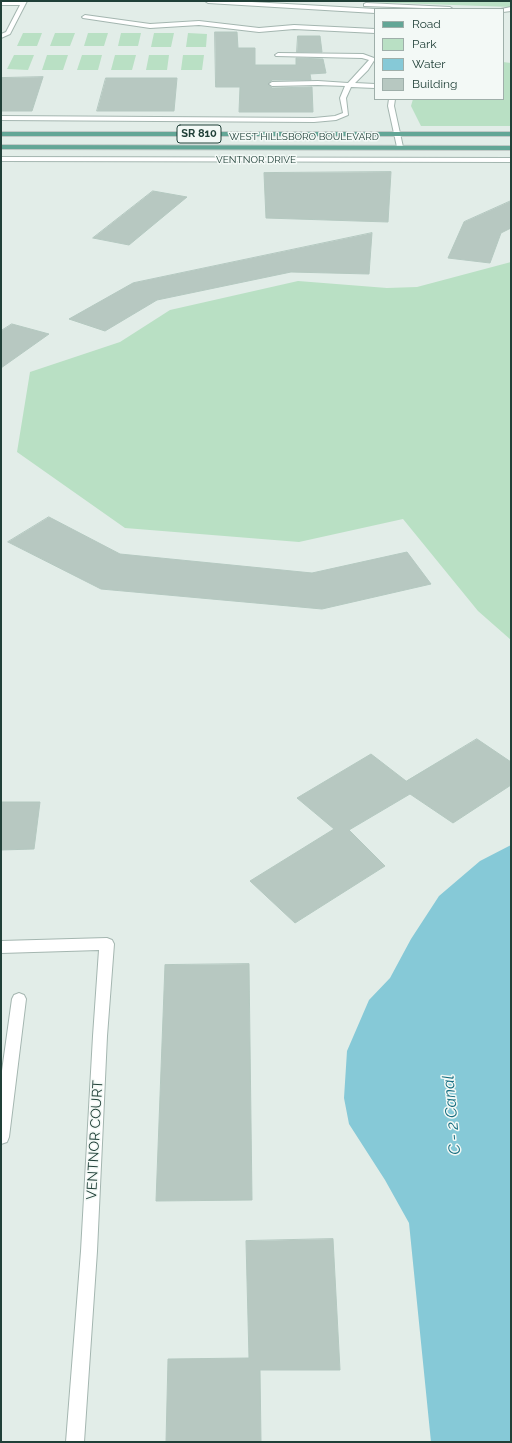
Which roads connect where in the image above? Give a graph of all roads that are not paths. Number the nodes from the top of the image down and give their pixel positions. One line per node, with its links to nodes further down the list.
1 (208, 1): 6 (street)
2 (289, 1): 5 (street)
3 (24, 2): 4 (street); 11 (street)
4 (1, 3)
5 (430, 8)
6 (374, 11)
7 (85, 17): 9 (street)
8 (288, 20): 9 (street)
9 (294, 27): 10 (street)
10 (374, 30)
11 (1, 36)
12 (278, 55): 14 (street)
13 (272, 84): 14 (street)
14 (350, 84): 15 (street); 17 (street)
15 (374, 86)
16 (392, 100): 19 (street)
17 (1, 118)
18 (1, 134): 19 (main road, WEST HILLSBORO BOULEVARD / SR 810)
19 (398, 134): 20 (main road, WEST HILLSBORO BOULEVARD / SR 810); 22 (street)
20 (511, 134)
21 (1, 147): 22 (main road, WEST HILLSBORO BOULEVARD / SR 810)
22 (400, 147): 23 (main road, WEST HILLSBORO BOULEVARD / SR 810)
23 (511, 148)
24 (1, 159): 25 (street, VENTNOR DRIVE)
25 (511, 160)
26 (1, 947): 29 (street, VENTNOR COURT)
27 (19, 999): 28 (street)
28 (1, 1137)
29 (75, 1442)

